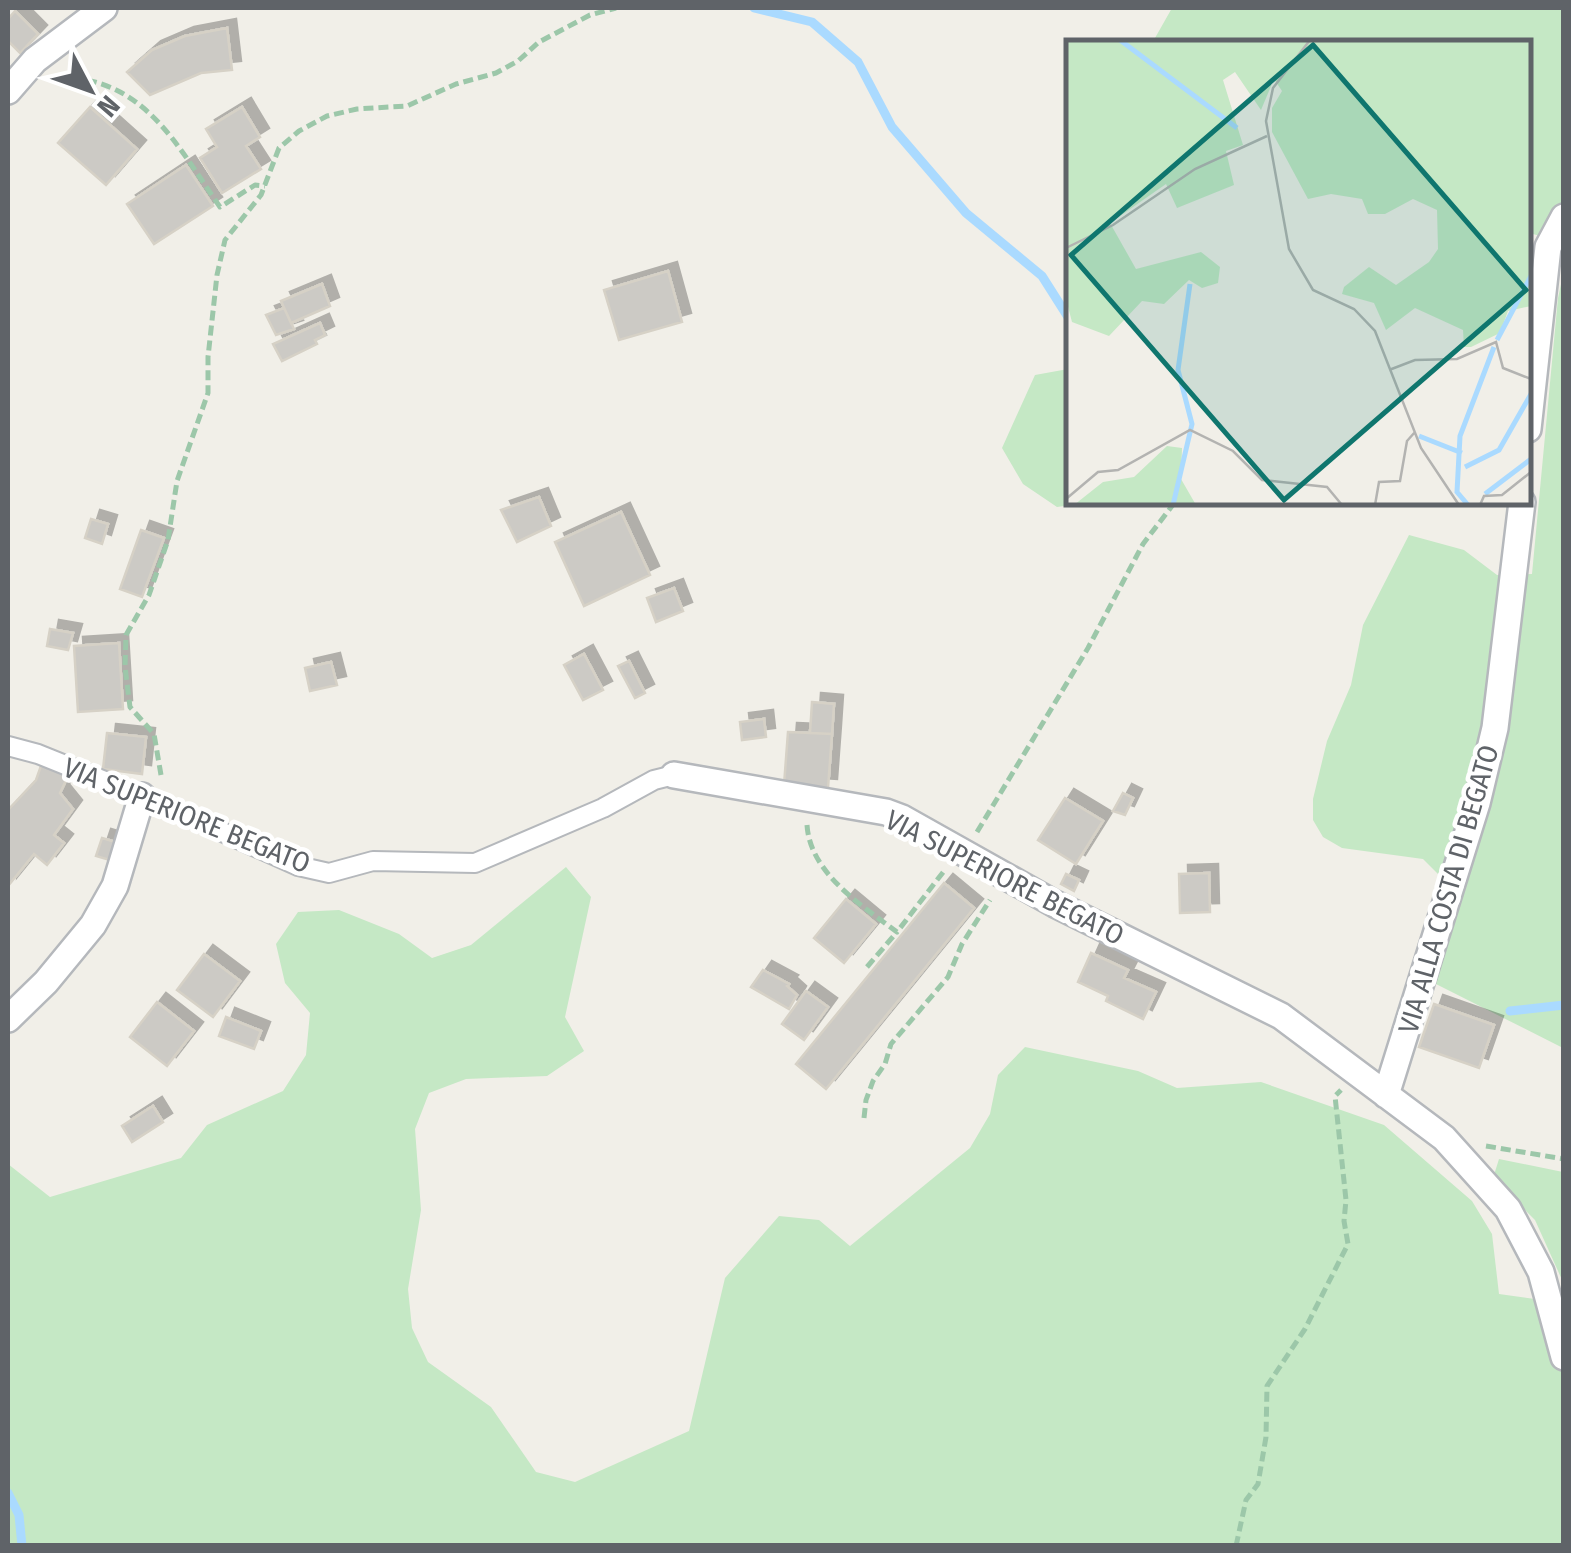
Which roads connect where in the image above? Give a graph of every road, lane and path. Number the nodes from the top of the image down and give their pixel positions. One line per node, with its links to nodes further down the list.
1 (104, 8): 4 (street)
2 (616, 8): 5 (path)
3 (47, 82): 5 (path)
4 (8, 91)
5 (265, 186): 13 (path)
6 (1564, 217): 7 (street)
7 (1531, 402)
8 (1174, 505): 15 (path)
9 (1522, 505): 21 (street, VIA ALLA COSTA DI BEGATO)
10 (8, 746): 12 (street, VIA SUPERIORE BEGATO)
11 (674, 775): 13 (street, VIA SUPERIORE BEGATO); 15 (street, VIA SUPERIORE BEGATO)
12 (142, 796): 13 (street, VIA SUPERIORE BEGATO); 19 (street)
13 (170, 809)
14 (808, 818): 17 (path)
15 (962, 850): 16 (street, VIA SUPERIORE BEGATO); 17 (path)
16 (1006, 877): 20 (street, VIA SUPERIORE BEGATO); 22 (path)
17 (897, 932): 18 (path)
18 (867, 967)
19 (8, 1019)
20 (1355, 1072): 21 (street, VIA SUPERIORE BEGATO); 26 (path)
21 (1386, 1095): 23 (street, VIA SUPERIORE BEGATO)
22 (864, 1118)
23 (1444, 1138): 24 (path); 25 (street, VIA SUPERIORE BEGATO)
24 (1564, 1160)
25 (1564, 1356)
26 (1236, 1546)

